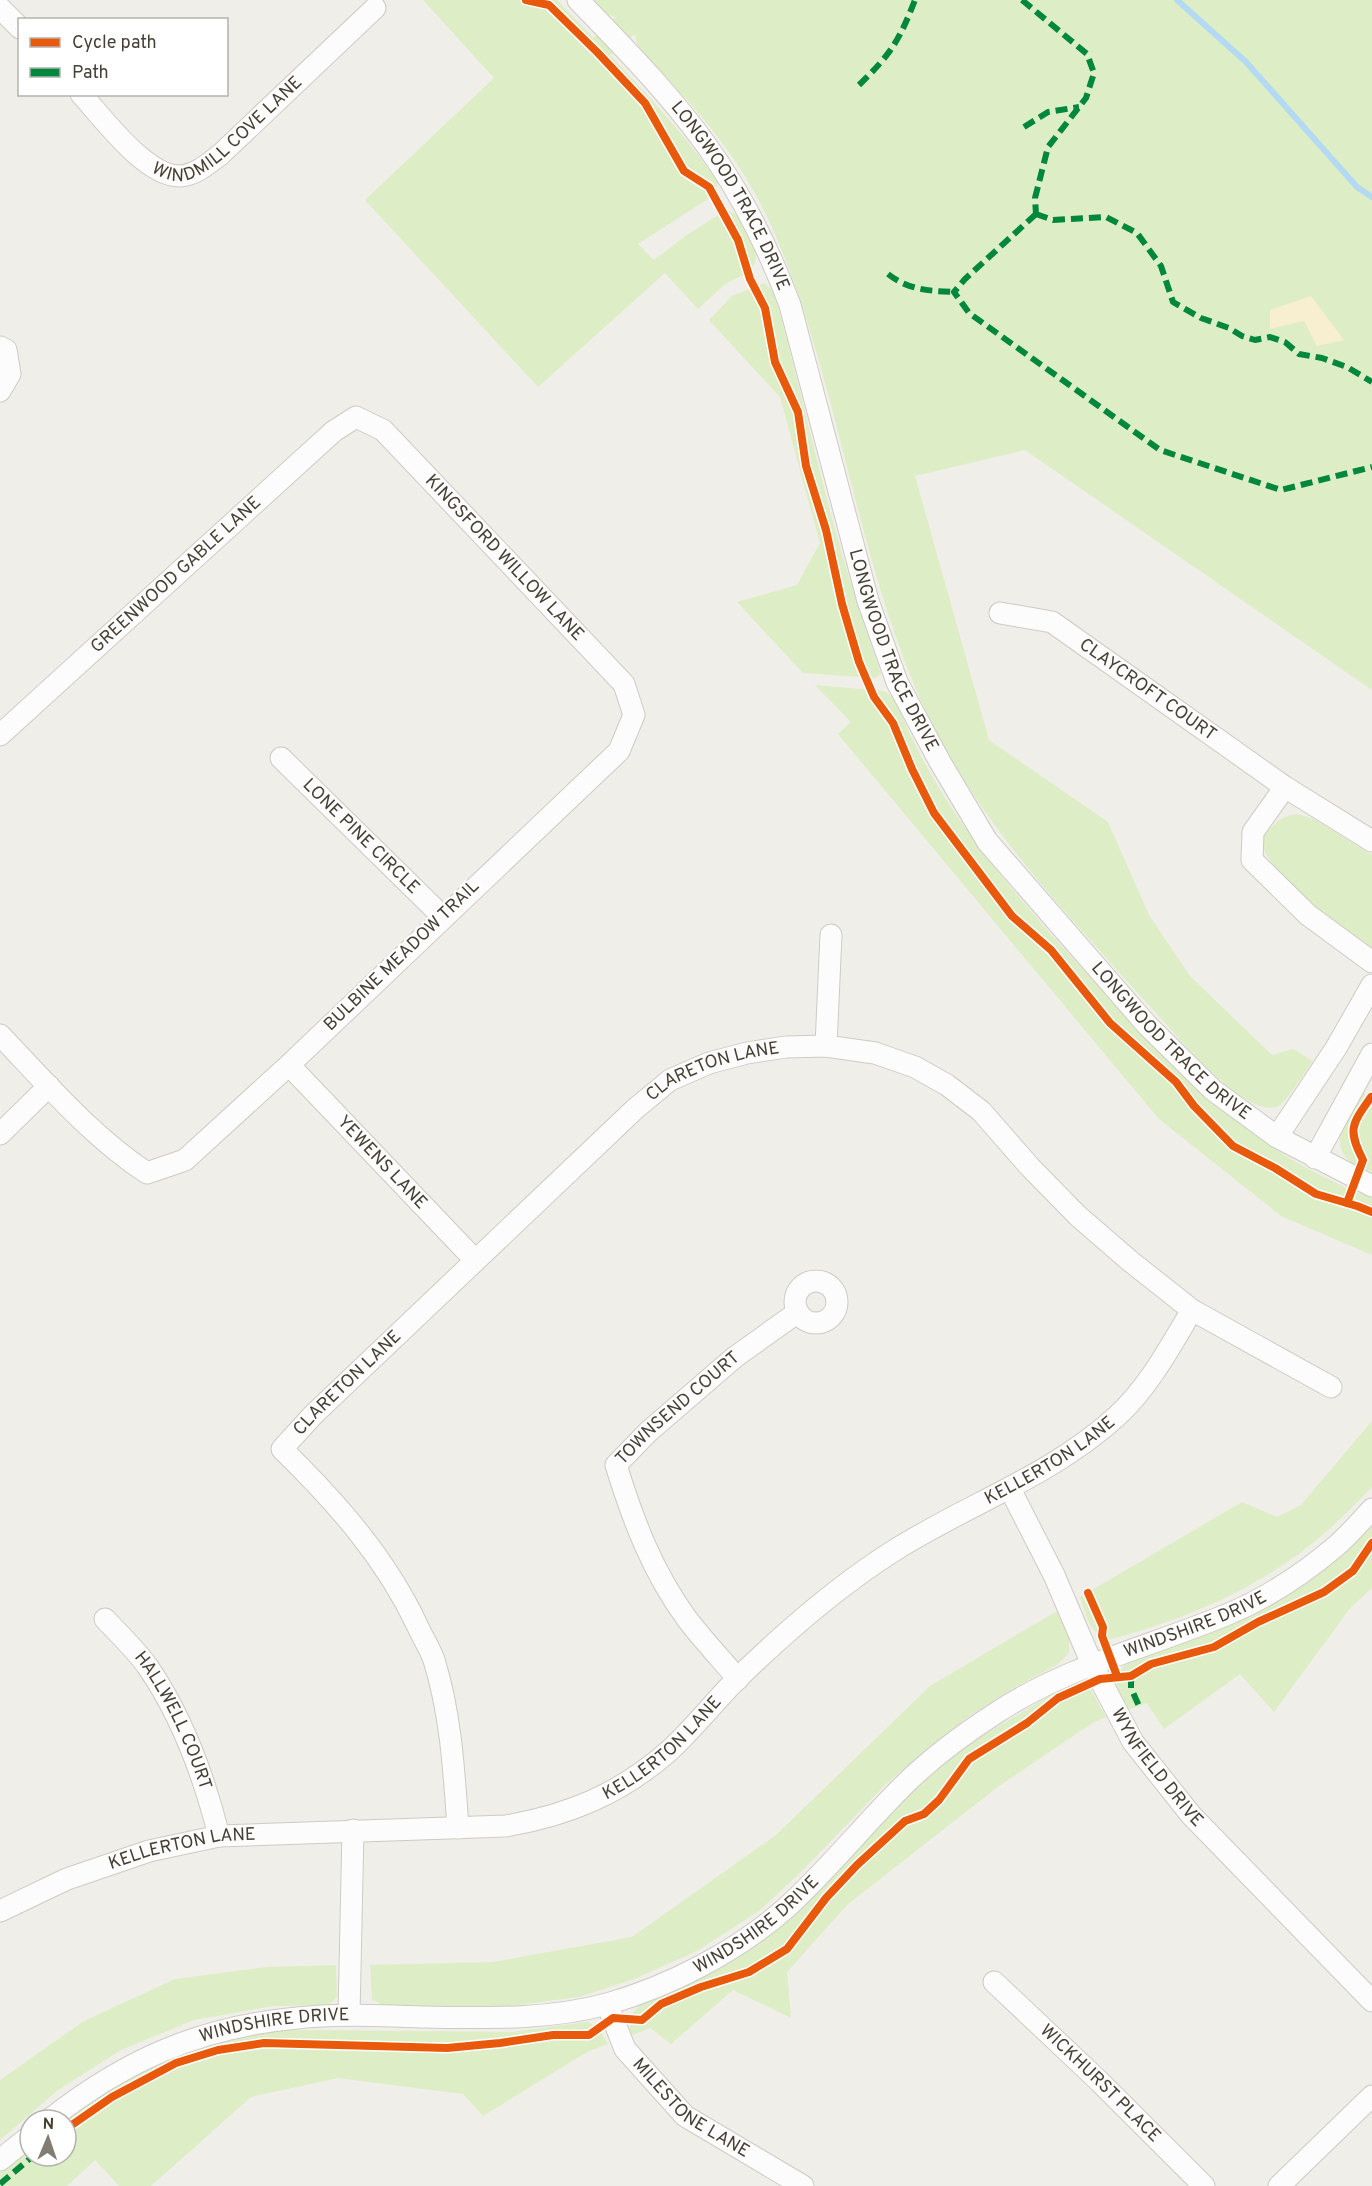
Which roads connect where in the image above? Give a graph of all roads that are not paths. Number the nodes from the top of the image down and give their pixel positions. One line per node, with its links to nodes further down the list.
1 (578, 0): 26 (street, LONGWOOD TRACE DRIVE)
2 (0, 8): 4 (street)
3 (375, 8): 5 (street, WINDMILL COVE LANE)
4 (18, 26)
5 (83, 96)
6 (0, 347): 7 (street)
7 (5, 382)
8 (356, 417): 10 (street, KINGSFORD WILLOW LANE); 11 (street, GREENWOOD GABLE LANE)
9 (1000, 613): 13 (street, CLAYCROFT COURT)
10 (634, 715): 15 (street, BULBINE MEADOW TRAIL)
11 (0, 735)
12 (281, 758): 15 (street, LONE PINE CIRCLE)
13 (1285, 787): 14 (street, CLAYCROFT COURT); 17 (street)
14 (1372, 841)
15 (443, 917): 23 (street, BULBINE MEADOW TRAIL)
16 (831, 935): 20 (street)
17 (1372, 962)
18 (1372, 985): 21 (street)
19 (0, 1035): 24 (street)
20 (826, 1046): 29 (street, CLARETON LANE); 30 (street, CLARETON LANE)
21 (1336, 1048): 22 (street); 26 (street)
22 (1369, 1059): 27 (street)
23 (289, 1065): 24 (street, BULBINE MEADOW TRAIL); 29 (street, YEWENS LANE)
24 (49, 1086): 25 (street)
25 (0, 1134)
26 (1277, 1137): 27 (street, LONGWOOD TRACE DRIVE)
27 (1315, 1158): 28 (street, LONGWOOD TRACE DRIVE)
28 (1372, 1186)
29 (475, 1260): 38 (street, CLARETON LANE)
30 (1192, 1310): 32 (street, CLARETON LANE); 33 (street, KELLERTON LANE)
31 (798, 1312): 37 (street, TOWNSEND COURT)
32 (1331, 1387)
33 (1010, 1489): 36 (street, WYNFIELD DRIVE); 37 (street, KELLERTON LANE)
34 (1372, 1509): 36 (street, WINDSHIRE DRIVE)
35 (105, 1619): 40 (street, HALLWELL COURT)
36 (1092, 1664): 43 (street, WYNFIELD DRIVE); 44 (street, WINDSHIRE DRIVE)
37 (738, 1679): 38 (street, KELLERTON LANE)
38 (458, 1828): 39 (street, KELLERTON LANE)
39 (353, 1830): 40 (street, KELLERTON LANE); 45 (street)
40 (219, 1836): 41 (street, KELLERTON LANE)
41 (0, 1911)
42 (994, 1982): 51 (street, WICKHURST PLACE)
43 (1372, 2001)
44 (607, 2004): 45 (street, WINDSHIRE DRIVE); 50 (street, MILESTONE LANE)
45 (349, 2015): 47 (street, WINDSHIRE DRIVE)
46 (1372, 2096): 52 (street)
47 (64, 2108)
48 (18, 2146): 49 (street)
49 (0, 2160)
50 (803, 2186)
51 (1204, 2186)
52 (1279, 2186)

